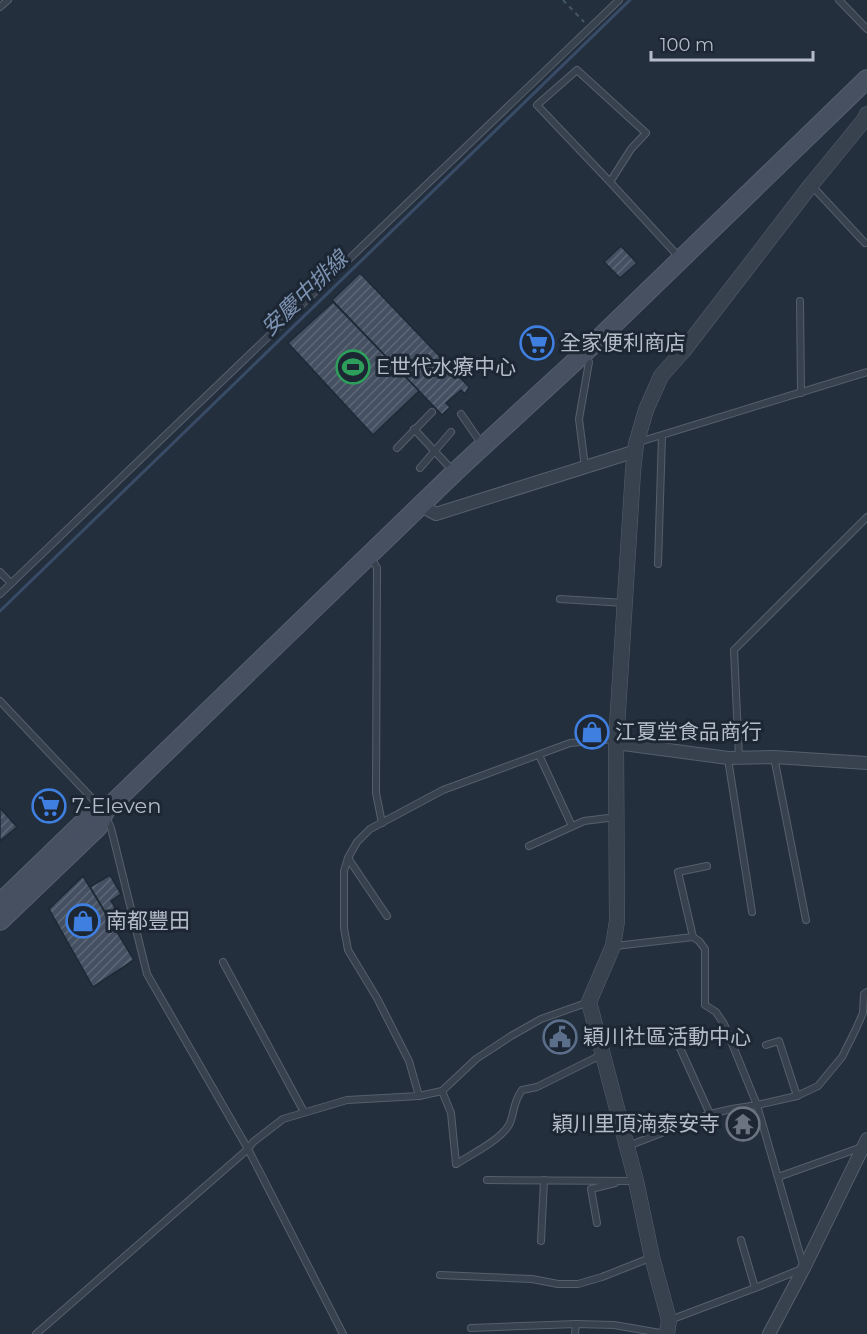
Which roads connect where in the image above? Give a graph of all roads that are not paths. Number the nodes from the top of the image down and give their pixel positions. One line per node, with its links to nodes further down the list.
1 (8, 0): 4 (lane)
2 (619, 0): 33 (lane)
3 (839, 0): 5 (lane)
4 (0, 7)
5 (867, 29)
6 (867, 80): 11 (main road)
7 (867, 114): 9 (street)
8 (610, 182): 8 (lane); 11 (lane)
9 (811, 185): 10 (lane); 22 (street)
10 (865, 243)
11 (682, 260): 13 (main road)
12 (800, 301): 15 (lane)
13 (584, 353): 21 (main road); 25 (lane)
14 (867, 372): 15 (lane)
15 (801, 393): 20 (lane)
16 (432, 412): 18 (lane)
17 (460, 414): 21 (lane)
18 (414, 429): 23 (lane); 24 (lane)
19 (451, 432): 24 (lane)
20 (662, 436): 22 (lane); 31 (lane)
21 (484, 446): 27 (main road)
22 (636, 447): 25 (street); 36 (street)
23 (397, 448)
24 (435, 450): 26 (lane); 27 (lane)
25 (585, 467): 28 (street)
26 (420, 468)
27 (454, 472): 28 (main road)
28 (421, 506): 30 (main road)
29 (867, 517): 41 (lane)
30 (370, 555): 43 (main road); 45 (lane)
31 (658, 564)
32 (0, 572): 33 (lane)
33 (11, 584): 34 (lane)
34 (0, 594)
35 (560, 598): 36 (lane)
36 (625, 603): 38 (street)
37 (0, 701): 43 (lane)
38 (616, 741): 39 (lane); 41 (street); 44 (street)
39 (538, 755): 45 (lane); 46 (lane)
40 (774, 757): 41 (street); 42 (street); 53 (lane)
41 (733, 758): 51 (lane)
42 (867, 763)
43 (105, 812): 50 (main road); 54 (main road); 71 (lane)
44 (617, 817): 46 (lane); 56 (street)
45 (382, 823): 48 (lane)
46 (572, 826): 47 (lane)
47 (529, 846)
48 (348, 858): 52 (lane); 64 (lane)
49 (707, 866): 55 (lane)
50 (0, 903)
51 (752, 912)
52 (387, 916)
53 (806, 920)
54 (0, 921)
55 (693, 937): 56 (lane); 66 (lane)
56 (613, 946): 59 (street)
57 (223, 962): 67 (lane)
58 (867, 993): 65 (lane)
59 (590, 1001): 62 (street); 63 (lane)
60 (675, 1037): 68 (lane)
61 (766, 1045): 65 (lane)
62 (603, 1054): 63 (lane); 70 (street)
63 (442, 1091): 64 (lane)
64 (419, 1096): 67 (lane)
65 (797, 1096): 66 (lane)
66 (757, 1105): 68 (lane); 72 (lane)
67 (304, 1112): 71 (lane)
68 (710, 1114): 70 (lane)
69 (865, 1143): 72 (lane); 80 (street)
70 (627, 1146): 75 (street)
71 (248, 1149): 86 (lane); 87 (lane)
72 (778, 1177): 80 (lane)
73 (486, 1180): 74 (lane)
74 (544, 1180): 75 (lane); 78 (lane)
75 (630, 1181): 76 (lane); 79 (street)
76 (597, 1223)
77 (741, 1240): 82 (lane)
78 (542, 1241)
79 (652, 1257): 81 (lane); 85 (street)
80 (804, 1268): 82 (lane); 89 (street)
81 (440, 1275)
82 (755, 1288): 85 (lane)
83 (576, 1324): 84 (lane); 85 (lane); 88 (lane)
84 (471, 1328)
85 (667, 1329)
86 (36, 1334)
87 (343, 1334)
88 (575, 1334)
89 (770, 1334)

